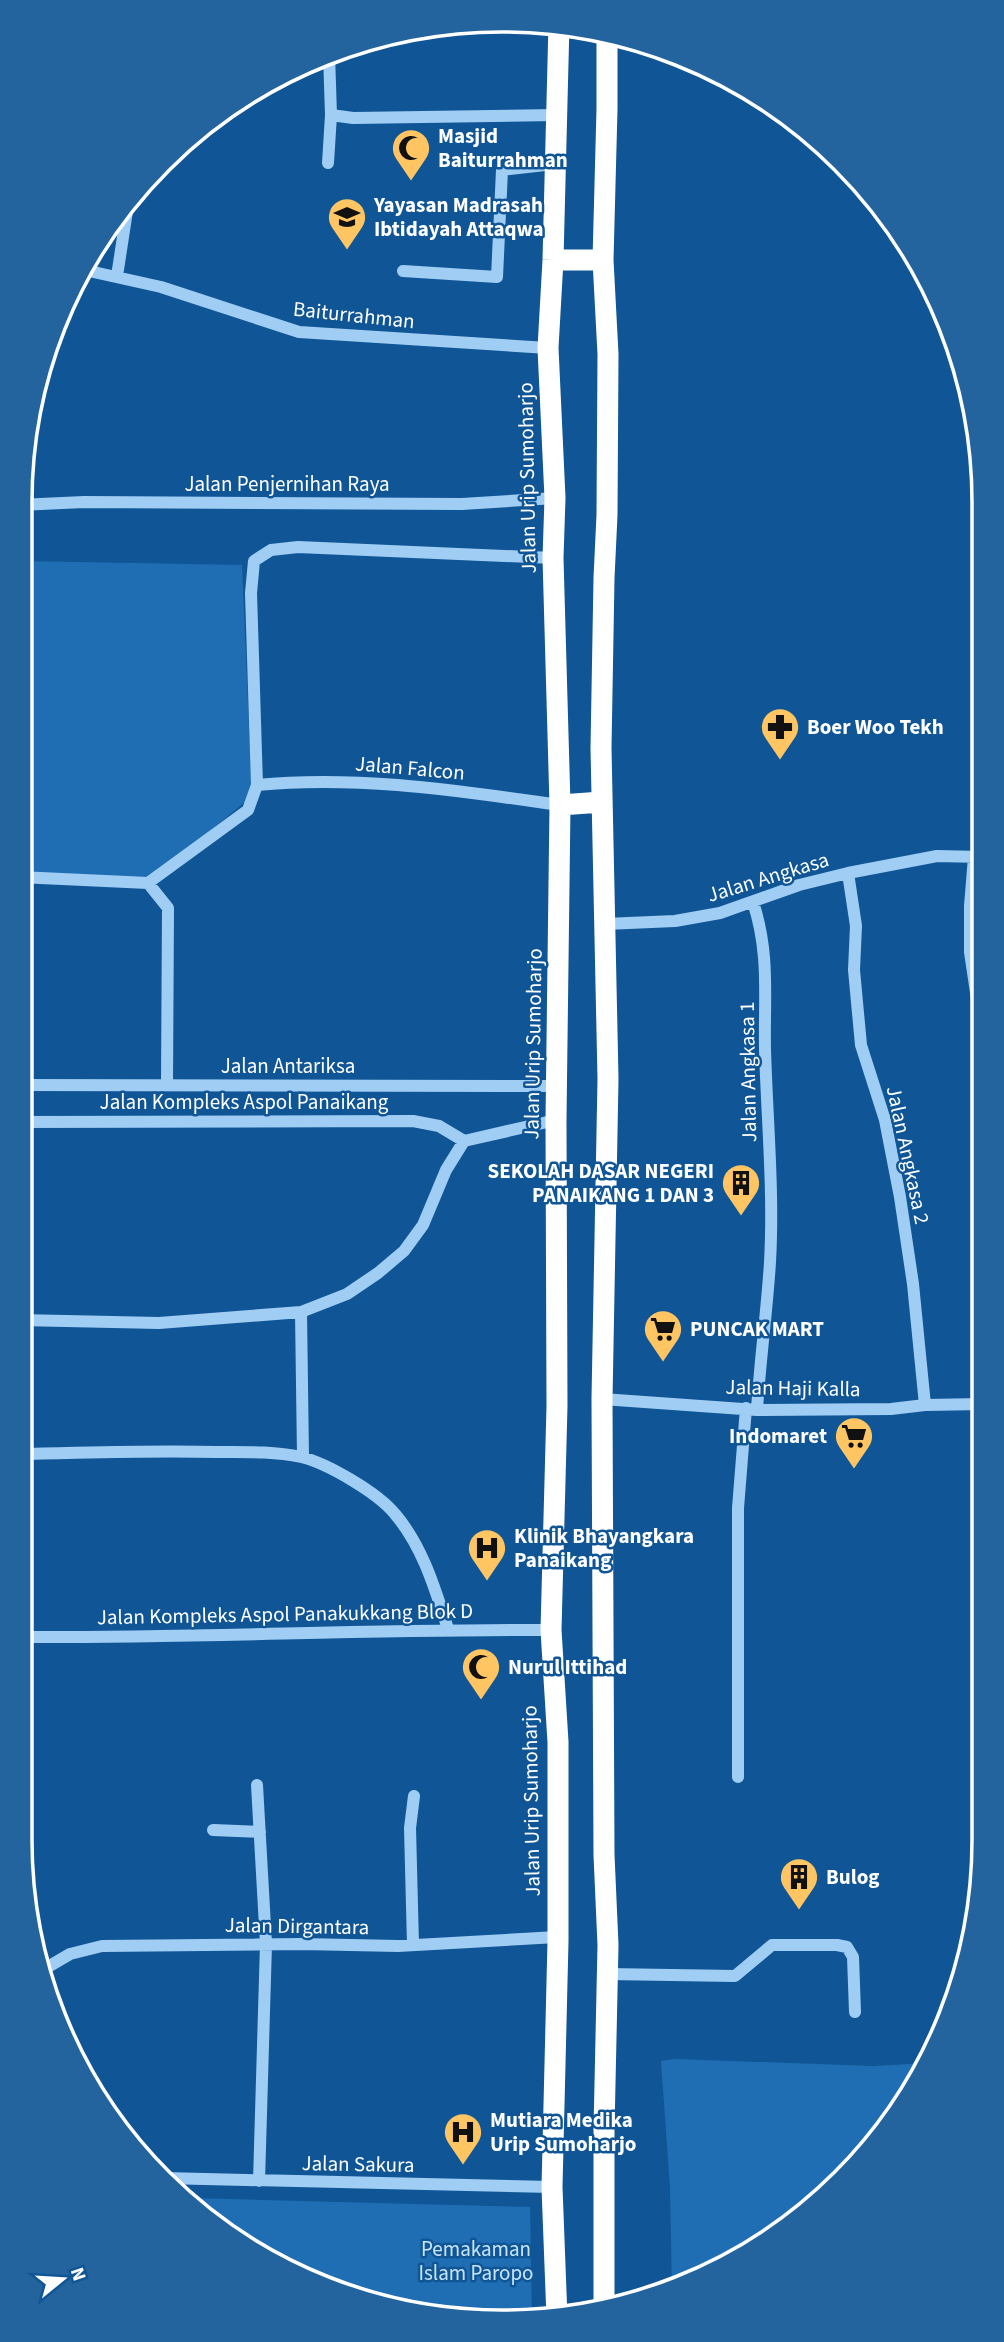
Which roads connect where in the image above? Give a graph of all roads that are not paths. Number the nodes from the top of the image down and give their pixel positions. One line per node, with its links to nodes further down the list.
1 (559, 36): 5 (highway, Jalan Urip Sumoharjo)
2 (607, 44): 10 (highway)
3 (329, 64): 4 (street)
4 (331, 115): 5 (street); 6 (street)
5 (556, 115): 7 (highway, Jalan Urip Sumoharjo)
6 (328, 163)
7 (554, 164): 9 (highway, Jalan Urip Sumoharjo); 12 (street)
8 (125, 221): 13 (street)
9 (552, 260): 10 (highway); 14 (highway, Jalan Urip Sumoharjo)
10 (603, 260): 19 (highway)
11 (93, 271): 13 (street, Baiturrahman)
12 (403, 271)
13 (117, 276): 14 (street, Baiturrahman)
14 (548, 348): 15 (highway, Jalan Urip Sumoharjo)
15 (555, 498): 16 (street, Jalan Penjernihan Raya); 17 (highway, Jalan Urip Sumoharjo)
16 (32, 504)
17 (553, 558): 18 (street); 20 (highway, Jalan Urip Sumoharjo)
18 (257, 785): 20 (street, Jalan Falcon); 24 (street)
19 (602, 803): 20 (highway); 27 (highway)
20 (560, 805): 31 (highway, Jalan Urip Sumoharjo)
21 (972, 857): 22 (street, Jalan Angkasa)
22 (848, 873): 26 (street, Jalan Angkasa); 39 (street, Jalan Angkasa 2)
23 (32, 878): 24 (street)
24 (148, 883): 29 (street)
25 (972, 894): 28 (street)
26 (753, 902): 27 (street, Jalan Angkasa); 40 (street, Jalan Angkasa 1)
27 (605, 924): 37 (highway)
28 (972, 961)
29 (167, 1084): 30 (street, Jalan Antariksa); 31 (street, Jalan Antariksa)
30 (32, 1085)
31 (557, 1086): 32 (highway, Jalan Urip Sumoharjo)
32 (556, 1120): 34 (street); 44 (highway, Jalan Urip Sumoharjo)
33 (32, 1122): 34 (street, Jalan Kompleks Aspol Panaikang)
34 (464, 1141): 35 (street)
35 (301, 1312): 36 (street); 42 (street)
36 (32, 1320)
37 (602, 1399): 40 (street, Jalan Haji Kalla); 55 (highway)
38 (972, 1404): 39 (street, Jalan Haji Kalla)
39 (925, 1405): 40 (street, Jalan Haji Kalla)
40 (751, 1409): 46 (street, Jalan Angkasa 1)
41 (32, 1454): 42 (street)
42 (303, 1457): 43 (street)
43 (448, 1629): 44 (street, Jalan Kompleks Aspol Panakukkang Blok D); 45 (street, Jalan Kompleks Aspol Panakukkang Blok D)
44 (551, 1630): 51 (highway, Jalan Urip Sumoharjo)
45 (32, 1637)
46 (738, 1777)
47 (257, 1785): 50 (street)
48 (414, 1796): 53 (street)
49 (213, 1830): 50 (street)
50 (260, 1832): 52 (street)
51 (557, 1937): 53 (street, Jalan Dirgantara); 59 (highway, Jalan Urip Sumoharjo)
52 (266, 1944): 53 (street, Jalan Dirgantara); 54 (street, Jalan Dirgantara); 58 (street)
53 (413, 1945)
54 (49, 1966)
55 (607, 1974): 56 (street); 60 (highway)
56 (855, 2012)
57 (175, 2178): 58 (street, Jalan Sakura)
58 (259, 2181): 59 (street, Jalan Sakura)
59 (551, 2187): 61 (highway, Jalan Urip Sumoharjo)
60 (604, 2299)
61 (556, 2307)

